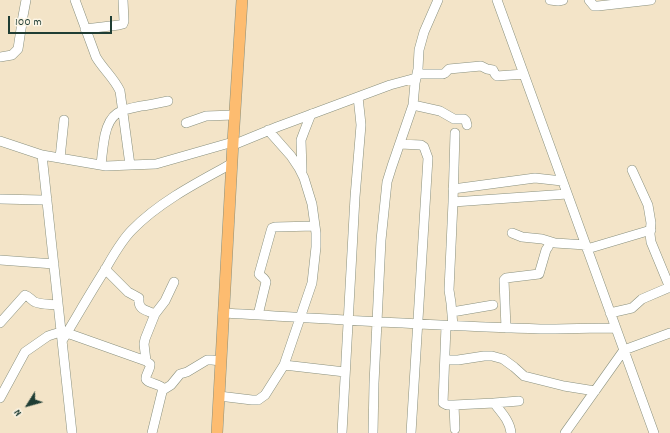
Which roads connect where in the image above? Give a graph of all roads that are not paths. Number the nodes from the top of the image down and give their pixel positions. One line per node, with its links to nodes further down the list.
1 (26, 0): 12 (street)
2 (75, 0): 11 (street)
3 (123, 0): 11 (street)
4 (242, 0): 20 (main road)
5 (497, 0): 13 (street)
6 (550, 0): 7 (street)
7 (563, 0)
8 (589, 0): 9 (street)
9 (651, 0)
10 (435, 3): 14 (street)
11 (85, 29): 18 (street)
12 (0, 57)
13 (524, 74): 14 (street); 36 (street)
14 (417, 76): 15 (street); 17 (street)
15 (358, 97): 19 (street); 60 (street)
16 (168, 101): 18 (street)
17 (413, 105): 23 (street); 28 (street)
18 (123, 110): 32 (street); 33 (street)
19 (311, 114): 24 (street); 35 (street)
20 (234, 115): 22 (street); 27 (main road)
21 (64, 120): 30 (street)
22 (186, 123)
23 (467, 125)
24 (268, 130): 27 (street); 35 (street)
25 (455, 133): 37 (street)
26 (0, 140): 29 (street)
27 (233, 143): 31 (main road); 33 (street)
28 (400, 144): 61 (street); 63 (street)
29 (42, 155): 30 (street); 40 (street)
30 (60, 158): 32 (street)
31 (231, 164): 49 (street); 55 (main road)
32 (101, 165): 33 (street)
33 (130, 165)
34 (632, 170): 43 (street)
35 (302, 173): 42 (street)
36 (562, 181): 37 (street); 38 (street)
37 (453, 189): 41 (street)
38 (567, 194): 41 (street); 46 (street)
39 (0, 199): 40 (street)
40 (46, 199): 48 (street)
41 (454, 202): 54 (street)
42 (315, 226): 58 (street); 59 (street)
43 (651, 230): 46 (street); 51 (street)
44 (512, 233): 45 (street)
45 (550, 242): 46 (street); 65 (street)
46 (586, 247): 56 (street)
47 (0, 260): 48 (street)
48 (54, 264): 52 (street)
49 (105, 270): 57 (street); 68 (street)
50 (174, 282): 57 (street)
51 (670, 287): 56 (street)
52 (58, 305): 62 (street); 68 (street)
53 (493, 305): 54 (street)
54 (452, 312): 64 (street)
55 (223, 313): 58 (street); 72 (main road)
56 (610, 313): 66 (street)
57 (155, 314): 71 (street)
58 (258, 315): 59 (street)
59 (300, 318): 60 (street); 73 (street)
60 (349, 320): 61 (street); 74 (street)
61 (377, 322): 63 (street); 87 (street)
62 (0, 323)
63 (418, 325): 64 (street); 88 (street)
64 (449, 326): 65 (street); 70 (street)
65 (506, 328): 66 (street)
66 (616, 328): 69 (street)
67 (670, 333): 69 (street)
68 (64, 335): 71 (street); 77 (street); 83 (street)
69 (624, 350): 76 (street); 91 (street)
70 (445, 360): 76 (street); 81 (street)
71 (146, 361): 75 (street)
72 (221, 361): 75 (street); 78 (main road)
73 (284, 366): 74 (street); 78 (street)
74 (345, 372): 86 (street)
75 (163, 390): 84 (street)
76 (595, 391): 90 (street)
77 (1, 394)
78 (219, 396): 85 (main road)
79 (519, 401): 80 (street)
80 (494, 403): 81 (street); 89 (street)
81 (454, 405): 82 (street)
82 (455, 429)
83 (72, 433)
84 (152, 433)
85 (217, 433)
86 (342, 433)
87 (373, 433)
88 (411, 433)
89 (511, 433)
90 (565, 433)
91 (654, 433)

